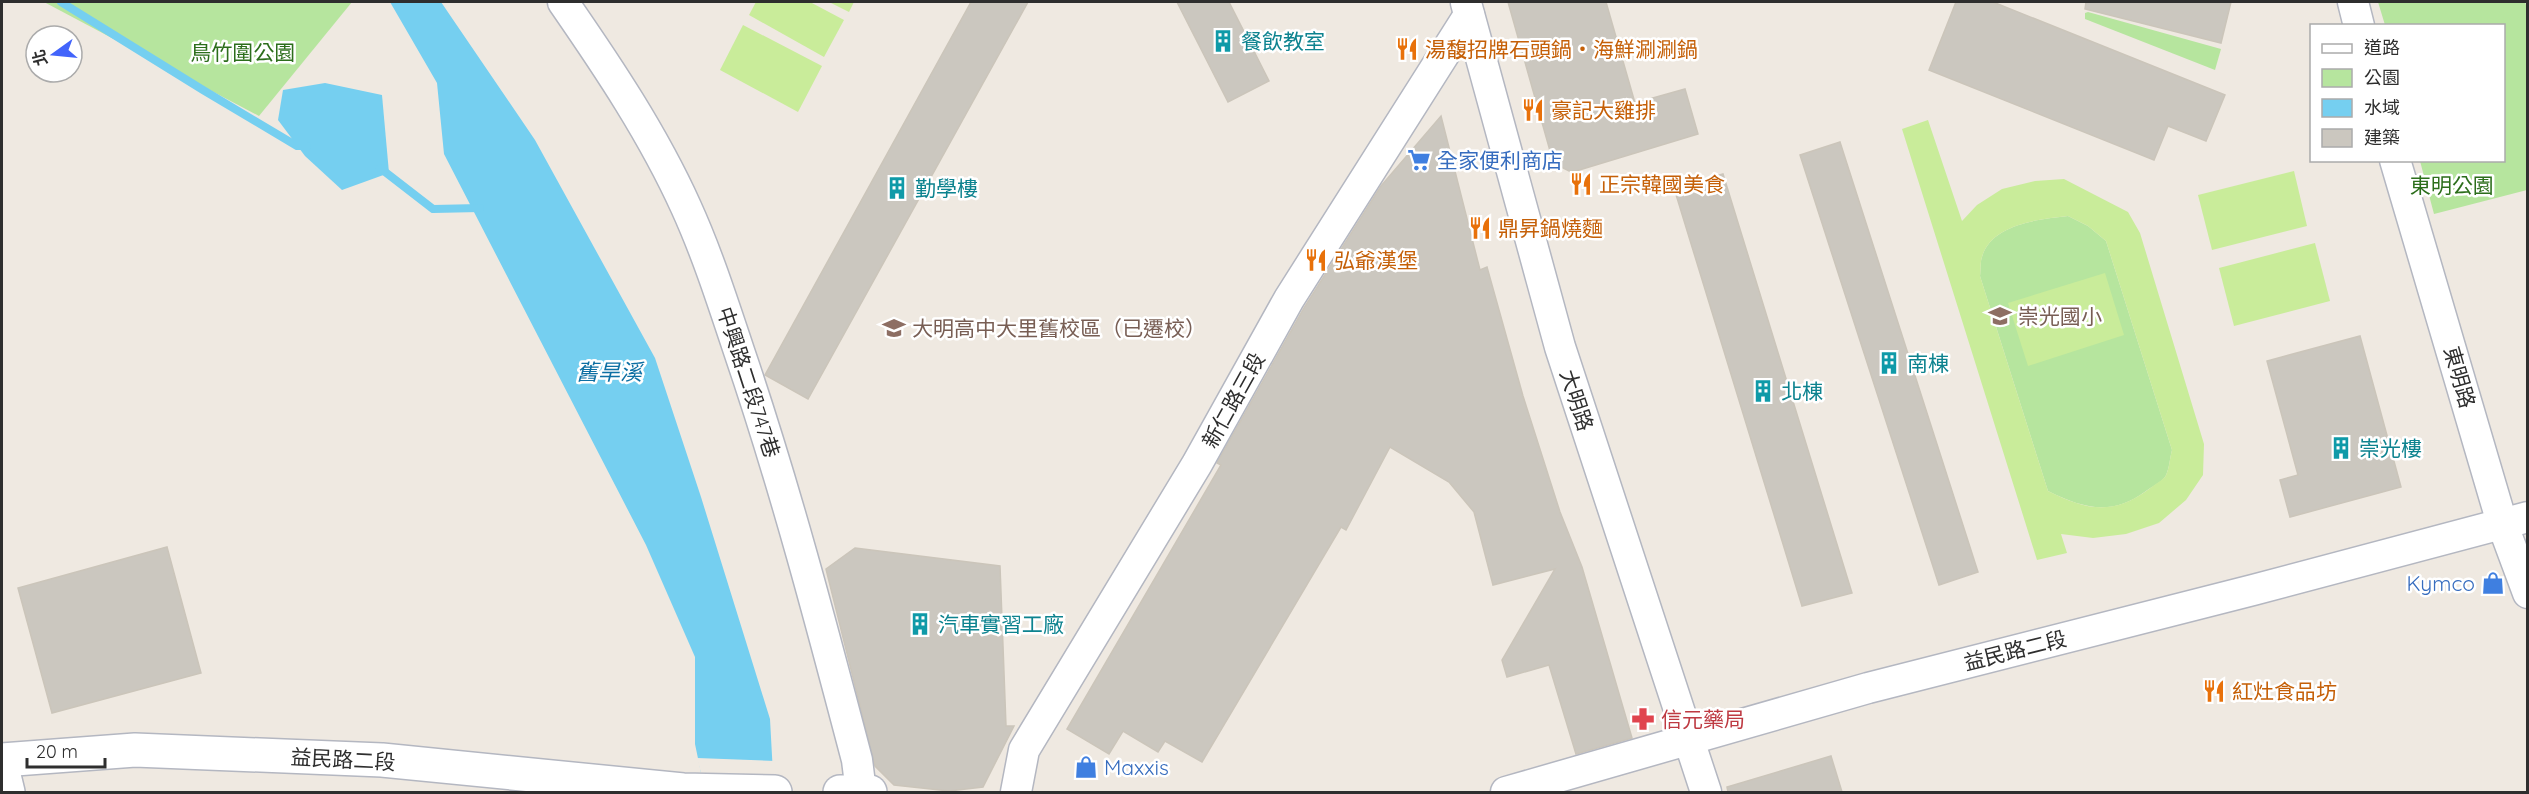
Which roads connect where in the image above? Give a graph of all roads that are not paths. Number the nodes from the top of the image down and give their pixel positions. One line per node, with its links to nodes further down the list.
1 (563, 2): 14 (street, 中興路二段747巷)
2 (2353, 2): 4 (street)
3 (1467, 8): 8 (street, 大明路); 16 (street, 新仁路三段)
4 (2358, 24)
5 (2396, 162): 6 (street, 東明路)
6 (2515, 520): 7 (street, 東明路); 8 (street, 益民路二段)
7 (2528, 593)
8 (1689, 740): 17 (street, 益民路二段); 18 (street, 大明路)
9 (2, 760): 12 (street, 益民路二段)
10 (2, 767): 11 (street)
11 (8, 792)
12 (775, 792)
13 (840, 792): 14 (street)
14 (861, 792): 15 (street)
15 (870, 792)
16 (1016, 792)
17 (1506, 792)
18 (1706, 792)

